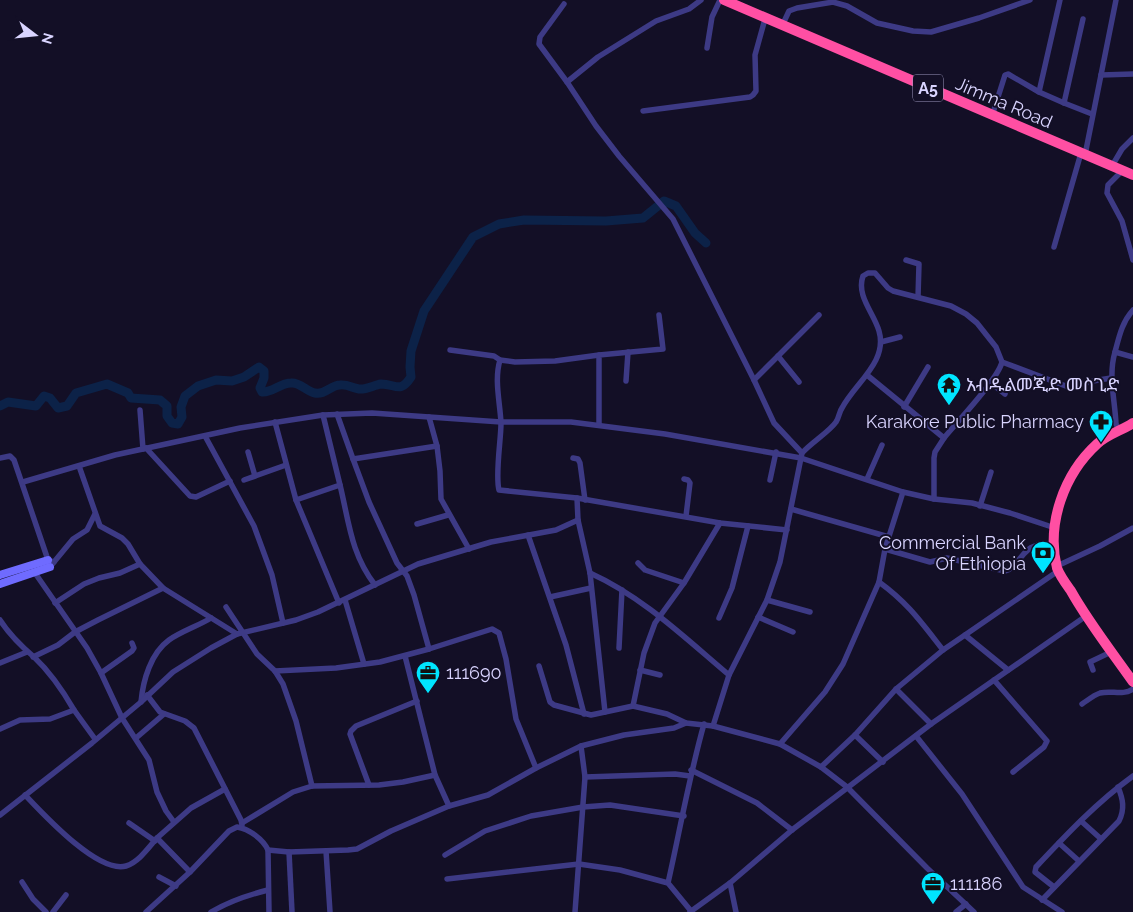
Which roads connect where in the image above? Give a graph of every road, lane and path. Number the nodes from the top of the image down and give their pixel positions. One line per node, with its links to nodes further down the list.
1 (701, 0): 13 (street)
2 (722, 0): 7 (highway, Jimma Road / A5); 10 (street)
3 (1030, 0): 9 (street)
4 (1060, 0): 14 (street)
5 (1116, 0): 12 (street)
6 (564, 4): 13 (street)
7 (765, 19): 9 (highway, Jimma Road / A5); 16 (street)
8 (1083, 19): 15 (street)
9 (782, 26): 18 (highway, Jimma Road / A5)
10 (707, 48)
11 (1133, 74): 12 (street)
12 (1101, 75): 17 (street)
13 (567, 82): 44 (street)
14 (1039, 92): 15 (street); 18 (street)
15 (1064, 104): 17 (street)
16 (643, 111)
17 (1092, 114): 20 (street)
18 (992, 116): 20 (highway, Jimma Road / A5)
19 (1133, 138): 21 (street)
20 (1083, 154): 21 (highway, Jimma Road / A5); 24 (street)
21 (1112, 166): 22 (highway, Jimma Road / A5)
22 (1122, 170): 23 (highway, Jimma Road / A5); 26 (street)
23 (1133, 175)
24 (1054, 247)
25 (906, 260): 27 (street)
26 (1133, 260)
27 (918, 296): 32 (street); 40 (street)
28 (1133, 310): 35 (street)
29 (659, 315): 34 (street)
30 (819, 315): 37 (street)
31 (900, 338): 32 (street)
32 (881, 342): 42 (street)
33 (450, 350): 39 (street)
34 (628, 352): 36 (street); 45 (street)
35 (1115, 352): 38 (street); 43 (street)
36 (599, 355): 39 (street); 56 (street)
37 (778, 356): 44 (street); 46 (street)
38 (1133, 357)
39 (500, 360): 55 (street)
40 (1002, 362): 43 (street); 47 (street)
41 (928, 367): 49 (street)
42 (867, 375): 49 (street); 66 (street)
43 (1111, 378): 58 (street)
44 (754, 380): 66 (street)
45 (626, 381)
46 (799, 382)
47 (990, 382): 48 (street); 60 (street)
48 (1005, 394)
49 (904, 407): 60 (street)
50 (140, 410): 63 (street)
51 (337, 414): 52 (street); 53 (street); 69 (street)
52 (323, 415): 54 (street); 80 (street)
53 (429, 417): 55 (street); 62 (street)
54 (275, 422): 59 (street); 70 (street)
55 (501, 422): 56 (street); 82 (street)
56 (598, 424): 65 (street)
57 (1133, 424): 58 (highway)
58 (1118, 430): 96 (highway)
59 (205, 436): 63 (street); 78 (street)
60 (944, 438): 83 (street)
61 (882, 445): 75 (street)
62 (437, 446): 69 (street); 89 (street)
63 (145, 448): 71 (street); 78 (street)
64 (248, 452): 73 (street)
65 (776, 452): 66 (street); 77 (street)
66 (802, 456): 75 (street); 87 (street)
67 (0, 458): 79 (street)
68 (573, 458): 85 (street)
69 (353, 459): 107 (street)
70 (286, 464): 73 (street); 84 (street)
71 (79, 466): 79 (street); 88 (street)
72 (991, 472): 86 (street)
73 (255, 476): 76 (street)
74 (684, 479): 90 (street)
75 (867, 479): 81 (street)
76 (244, 480)
77 (770, 480)
78 (230, 481): 130 (street)
79 (23, 482): 103 (street)
80 (340, 486): 84 (street); 114 (street)
81 (903, 492): 83 (street); 99 (street)
82 (576, 498): 85 (street); 91 (street)
83 (934, 499): 86 (street)
84 (296, 500): 120 (street)
85 (585, 500): 90 (street)
86 (980, 506): 96 (street)
87 (791, 509): 97 (street); 99 (street)
88 (95, 514): 103 (street); 105 (street)
89 (448, 514): 93 (street); 101 (street)
90 (686, 516): 92 (street)
91 (578, 520): 98 (street); 109 (street)
92 (720, 523): 94 (street); 111 (street)
93 (417, 524)
94 (748, 526): 97 (street); 128 (street)
95 (1132, 527): 106 (street)
96 (1055, 528): 100 (highway)
97 (787, 530): 119 (street)
98 (528, 535): 101 (street); 118 (street)
99 (889, 536): 102 (street)
100 (1055, 544): 102 (street); 106 (highway)
101 (469, 549): 107 (street)
102 (885, 549): 112 (street)
103 (51, 563): 108 (street); 110 (street)
104 (638, 563): 111 (street)
105 (140, 564): 115 (street); 121 (street)
106 (1058, 568): 126 (highway); 134 (street)
107 (403, 572): 114 (street); 137 (street)
108 (35, 573): 113 (street); 121 (street)
109 (590, 573): 116 (street); 117 (street)
110 (0, 575)
111 (684, 582): 124 (street)
112 (879, 582): 138 (street); 176 (street)
113 (0, 584)
114 (374, 585): 120 (street)
115 (163, 588): 127 (street); 131 (street)
116 (591, 588): 118 (street); 163 (street)
117 (622, 590): 124 (street); 136 (street)
118 (550, 597): 165 (street)
119 (767, 600): 123 (street); 125 (street)
120 (342, 601): 130 (street); 144 (street)
121 (55, 603): 131 (street)
122 (226, 607): 133 (street)
123 (810, 612)
124 (659, 616): 146 (street); 152 (street)
125 (758, 616): 132 (street); 152 (street)
126 (1086, 616): 140 (highway); 147 (street)
127 (211, 618): 133 (street); 159 (street)
128 (719, 618)
129 (0, 620): 139 (street)
130 (283, 623): 133 (street)
131 (75, 632): 142 (street); 150 (street)
132 (792, 632)
133 (239, 634): 149 (street); 157 (street)
134 (965, 635): 138 (street); 147 (street)
135 (132, 643): 150 (street)
136 (619, 648)
137 (429, 649): 141 (street); 180 (street)
138 (942, 650): 155 (street)
139 (27, 652): 142 (street); 143 (street)
140 (1111, 652): 148 (street); 154 (highway)
141 (405, 656): 144 (street); 158 (street)
142 (33, 657): 162 (street)
143 (0, 663)
144 (364, 664): 149 (street)
145 (539, 666): 165 (street)
146 (640, 670): 151 (street); 161 (street)
147 (1008, 670): 153 (street)
148 (1093, 670)
149 (275, 672): 187 (street)
150 (101, 673): 166 (street)
151 (660, 675)
152 (729, 675): 170 (street)
153 (994, 680): 169 (street); 181 (street)
154 (1133, 682)
155 (896, 689): 169 (street); 172 (street)
156 (1133, 689): 160 (street)
157 (147, 695): 159 (street); 164 (street)
158 (417, 701): 183 (street); 186 (street)
159 (141, 702): 166 (street)
160 (1082, 704)
161 (633, 706): 163 (street); 167 (street)
162 (74, 710): 171 (street); 175 (street)
163 (605, 712): 165 (street)
164 (164, 714): 174 (street); 190 (street)
165 (584, 714)
166 (122, 718): 174 (street); 175 (street)
167 (686, 723): 168 (street); 177 (street)
168 (704, 724): 170 (street); 182 (street)
169 (931, 724): 173 (street)
170 (713, 726): 176 (street)
171 (0, 729)
172 (856, 735): 178 (street); 179 (street)
173 (916, 736): 178 (street); 220 (street)
174 (136, 738): 197 (street)
175 (95, 739): 191 (street)
176 (780, 744): 179 (street)
177 (581, 746): 180 (street); 185 (street)
178 (883, 762): 188 (street)
179 (821, 767): 188 (street)
180 (536, 768): 192 (street)
181 (1013, 772)
182 (691, 773): 185 (street); 195 (street); 200 (street)
183 (435, 775): 186 (street); 192 (street)
184 (1133, 776): 189 (street)
185 (585, 777): 193 (street)
186 (369, 785): 187 (street)
187 (312, 786): 199 (street)
188 (847, 787): 200 (street); 221 (street)
189 (1118, 787): 196 (street); 201 (street)
190 (225, 789): 197 (street); 199 (street)
191 (25, 795): 194 (street); 202 (street)
192 (449, 806): 205 (street)
193 (583, 807): 195 (street); 207 (street); 209 (street)
194 (0, 815)
195 (684, 816): 214 (street)
196 (1081, 821): 201 (street); 203 (street)
197 (174, 822): 202 (street)
198 (130, 823): 202 (street)
199 (242, 826): 204 (street); 210 (street)
200 (792, 830): 215 (street)
201 (1100, 838): 208 (street)
202 (156, 839): 210 (street)
203 (1058, 844): 208 (street); 217 (street)
204 (268, 850): 206 (street); 218 (street)
205 (326, 851): 206 (street); 228 (street)
206 (289, 852): 227 (street)
207 (445, 855)
208 (1079, 861): 217 (street)
209 (579, 864): 212 (street); 214 (street); 229 (street)
210 (190, 872): 216 (street)
211 (159, 877): 216 (street)
212 (447, 879)
213 (22, 882): 222 (street)
214 (668, 883): 230 (street)
215 (730, 883): 230 (street); 231 (street)
216 (176, 886): 224 (street)
217 (1054, 887): 220 (street)
218 (268, 890): 225 (street); 226 (street)
219 (66, 895): 223 (street)
220 (1042, 900): 234 (street)
221 (966, 904): 232 (street); 233 (street)
222 (46, 912)
223 (53, 912)
224 (146, 912)
225 (210, 912)
226 (269, 912)
227 (292, 912)
228 (330, 912)
229 (575, 912)
230 (690, 912)
231 (736, 912)
232 (956, 912)
233 (974, 912)
234 (1062, 912)

